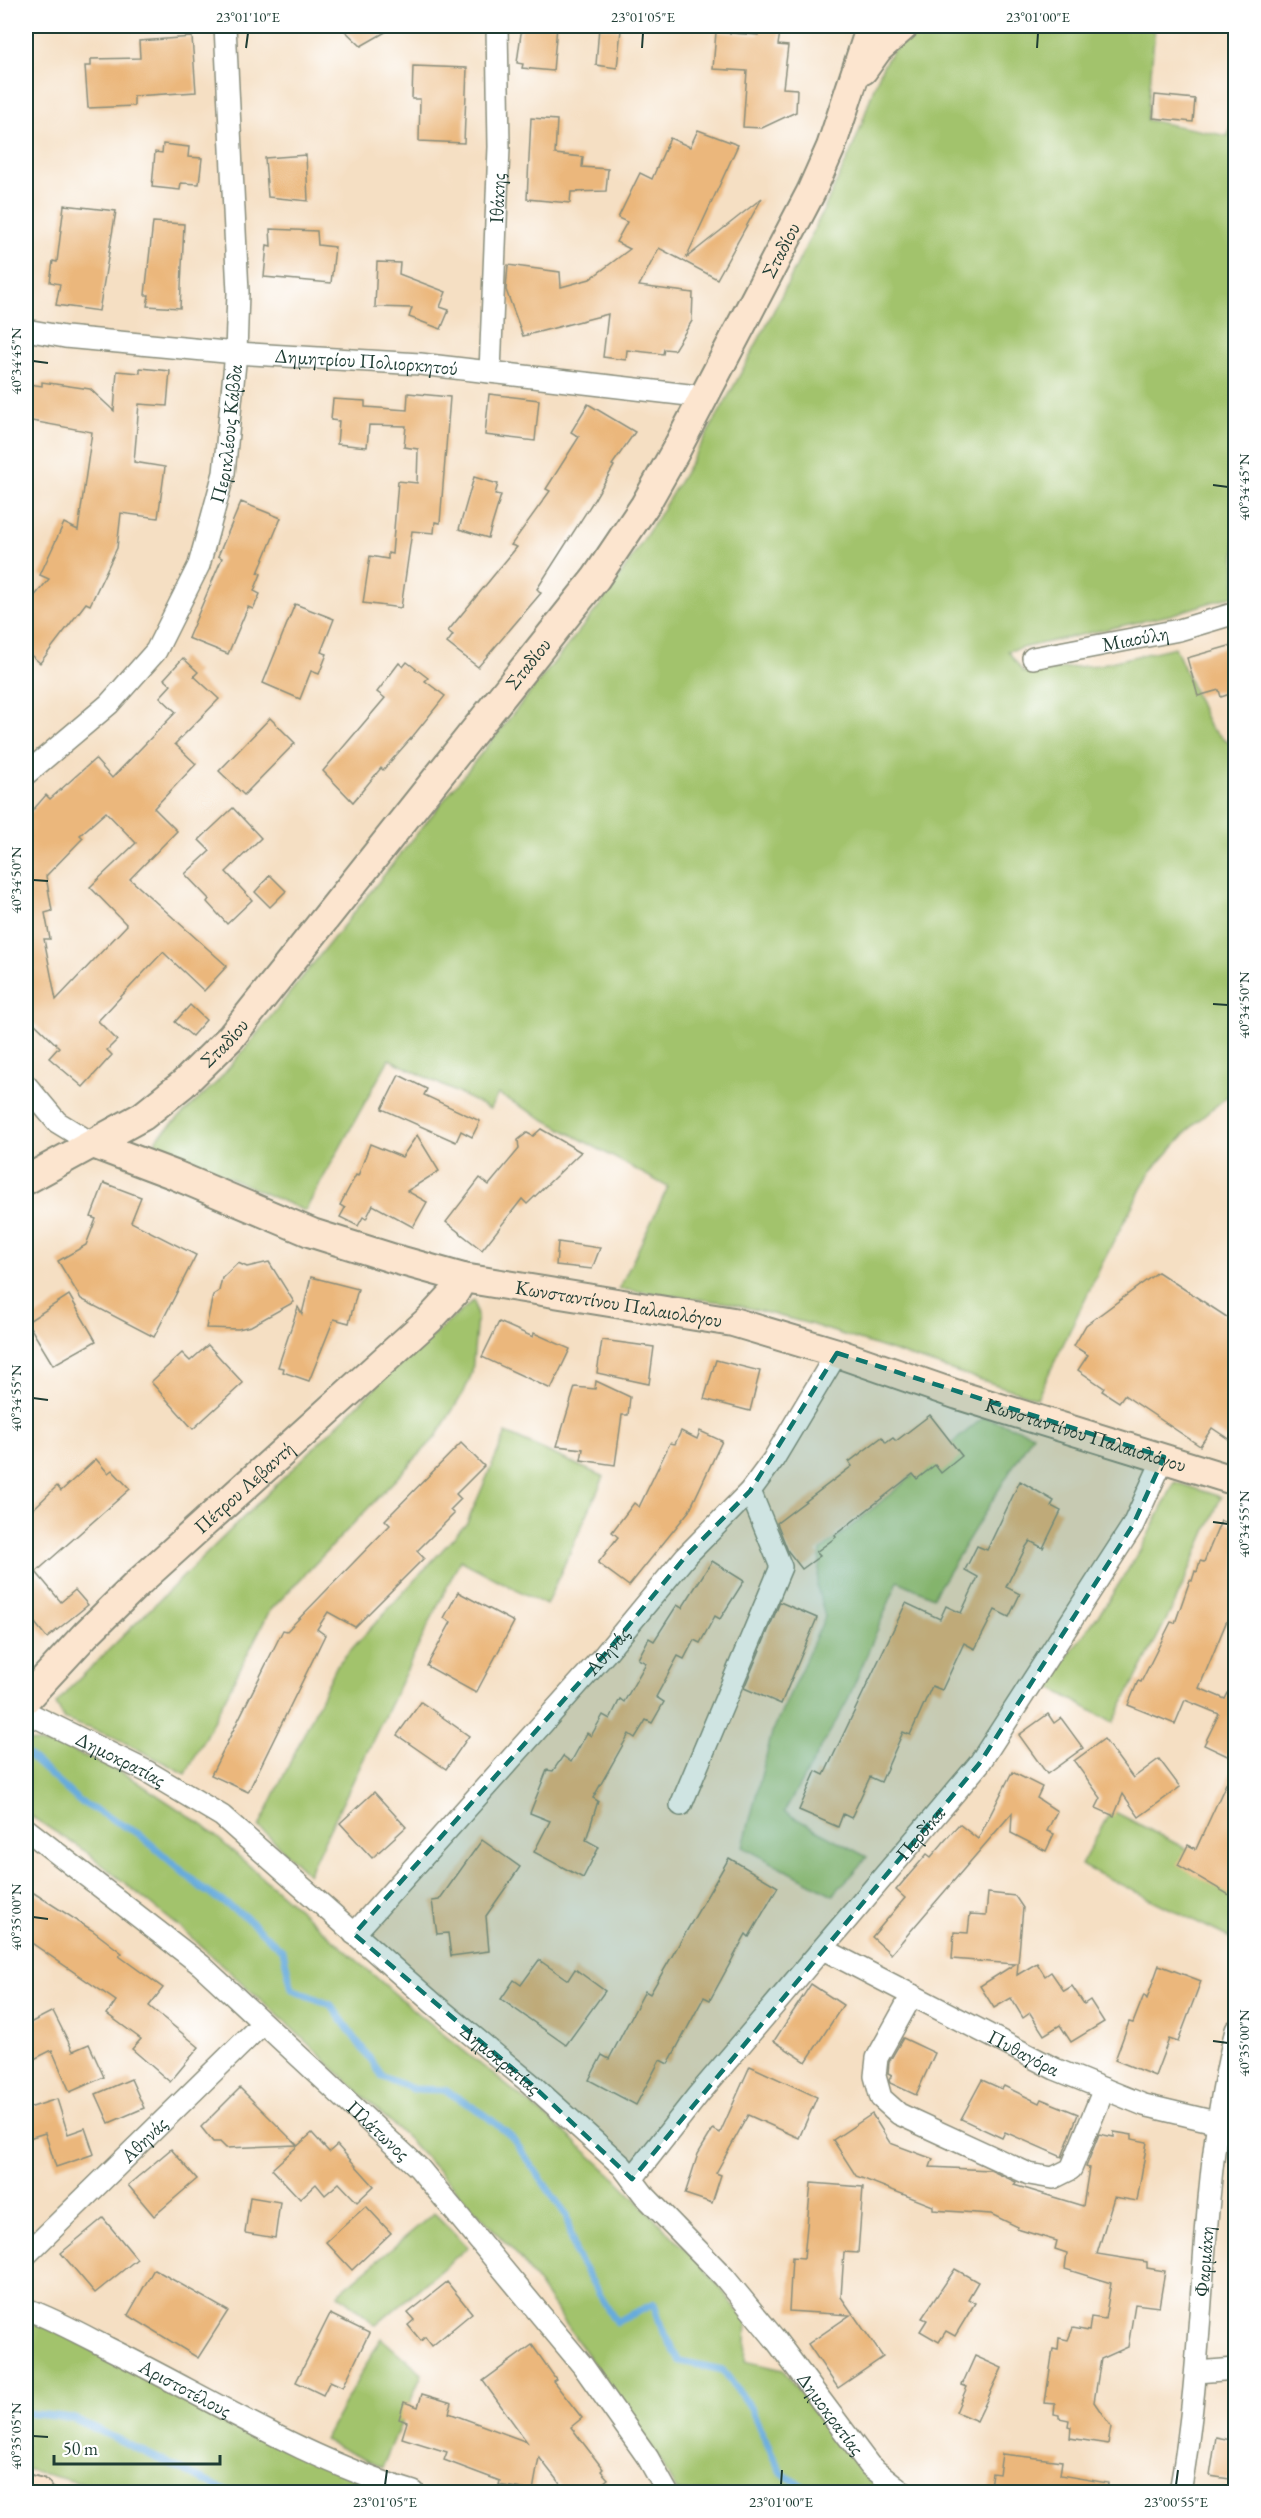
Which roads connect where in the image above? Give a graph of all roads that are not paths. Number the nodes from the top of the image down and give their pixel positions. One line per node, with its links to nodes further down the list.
1 (225, 26): 7 (street, Περικλέους Κάβδα)
2 (497, 26): 8 (street, Ιθάκης)
3 (871, 26): 5 (street, Σταδίου)
4 (904, 26): 5 (street)
5 (851, 87): 9 (street, Σταδίου)
6 (26, 330): 7 (street, Δημητρίου Πολιορκητού)
7 (236, 353): 8 (street, Δημητρίου Πολιορκητού); 12 (street, Περικλέους Κάβδα)
8 (490, 372): 9 (street, Δημητρίου Πολιορκητού)
9 (705, 397): 14 (street, Σταδίου)
10 (1236, 613): 11 (street, Μιαούλη)
11 (1033, 658)
12 (26, 774)
13 (26, 1085): 14 (street, Κωνσταντίνου Παλαιολόγου)
14 (93, 1144): 15 (street, Σταδίου); 16 (street, Κωνσταντίνου Παλαιολόγου)
15 (26, 1180)
16 (463, 1278): 17 (street, Κωνσταντίνου Παλαιολόγου); 21 (street, Πέτρου Λεβαντή)
17 (837, 1353): 18 (street, Κωνσταντίνου Παλαιολόγου); 20 (street, Αθηνάς)
18 (1164, 1457): 19 (street, Κωνσταντίνου Παλαιολόγου); 26 (street, Περδίκα)
19 (1236, 1481)
20 (750, 1491): 23 (street); 25 (street, Αθηνάς)
21 (26, 1699)
22 (26, 1712): 25 (street, Δημοκρατίας)
23 (681, 1805)
24 (26, 1829): 28 (street, Πλάτωνος)
25 (354, 1934): 32 (street, Δημοκρατίας)
26 (823, 1949): 27 (street, Πυθαγόρα); 32 (street, Περδίκα)
27 (912, 1995): 30 (street, Πυθαγόρα); 30 (street)
28 (262, 2024): 33 (street, Αθηνάς); 40 (street, Πλάτωνος)
29 (1236, 2030): 31 (street, Φαρμάκη)
30 (1104, 2089): 31 (street, Πυθαγόρα)
31 (1225, 2125): 36 (street, Φαρμάκη)
32 (632, 2179): 41 (street, Δημοκρατίας)
33 (26, 2255)
34 (26, 2309): 39 (street, Αριστοτέλους)
35 (1236, 2369): 36 (street)
36 (1196, 2372): 42 (street, Φαρμάκη)
37 (26, 2489): 38 (street)
38 (38, 2493)
39 (414, 2493)
40 (667, 2493)
41 (903, 2493)
42 (1180, 2493)

